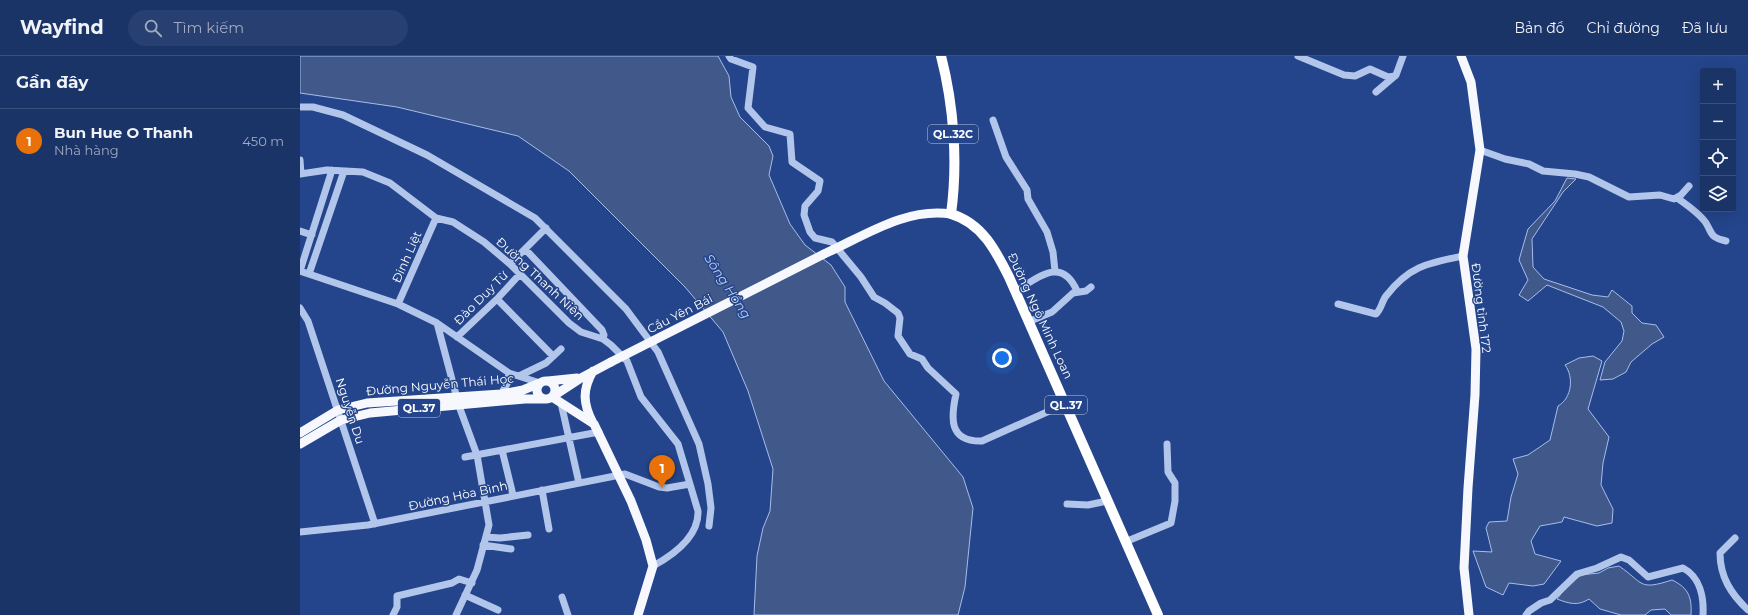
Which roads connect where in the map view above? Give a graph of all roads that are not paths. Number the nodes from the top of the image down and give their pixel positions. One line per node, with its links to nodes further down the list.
1 (729, 56): 23 (street)
2 (941, 56): 17 (highway, QL.32C)
3 (1298, 56): 6 (street)
4 (1403, 56): 6 (street)
5 (1461, 56): 10 (main road, Đường tỉnh 172)
6 (1395, 76): 7 (street)
7 (1376, 92)
8 (300, 107): 19 (street)
9 (993, 120): 29 (street)
10 (1480, 150): 16 (street); 26 (main road, Đường tỉnh 172)
11 (300, 160): 14 (street)
12 (332, 170): 13 (street, Đường Thanh Niên); 14 (street, Đường Thanh Niên); 21 (street)
13 (344, 170): 18 (street, Đường Thanh Niên); 30 (street)
14 (301, 174)
15 (1689, 186): 16 (street)
16 (1677, 198): 22 (street)
17 (951, 214): 23 (main road, Đường Ngô Minh Loan / QL.37); 34 (highway, Đường Ngô Minh Loan / QL.37)
18 (436, 218): 27 (street, Đường Thanh Niên); 36 (street, Đinh Liệt)
19 (546, 228): 24 (street); 76 (street)
20 (300, 231): 21 (street)
21 (312, 235): 28 (street)
22 (1726, 241)
23 (838, 248): 25 (main road, Đường Ngô Minh Loan / QL.37); 55 (street)
24 (525, 249): 27 (street); 42 (street)
25 (824, 254): 45 (main road, Cầu Yên Bái / QL.37, bridge)
26 (1463, 256): 37 (street); 96 (main road, Đường tỉnh 172)
27 (510, 264): 31 (street, Đường Thanh Niên)
28 (300, 271): 30 (street)
29 (1054, 271): 33 (street); 34 (street)
30 (309, 274): 36 (street)
31 (520, 274): 35 (street, Đào Duy Từ); 42 (street, Đường Thanh Niên)
32 (1091, 287): 33 (street)
33 (1077, 291): 39 (street)
34 (1015, 292): 39 (highway, Đường Ngô Minh Loan / QL.37)
35 (498, 299): 41 (street, Đào Duy Từ); 44 (street)
36 (398, 304): 40 (street)
37 (1338, 304)
38 (300, 308): 57 (street, Nguyễn Du)
39 (1028, 322): 55 (highway, Đường Ngô Minh Loan / QL.37)
40 (437, 324): 41 (street); 52 (street)
41 (457, 337): 47 (street)
42 (603, 339): 69 (street, Đường Thanh Niên)
43 (561, 349): 44 (street)
44 (553, 356): 48 (street)
45 (611, 362): 46 (main road, Đường Nguyễn Thái Học / QL.37)
46 (593, 371): 49 (main road, Đường Nguyễn Thái Học / QL.37); 59 (main road)
47 (509, 372): 48 (street); 51 (street)
48 (519, 376): 50 (street)
49 (581, 378): 50 (main road, Đường Nguyễn Thái Học); 53 (main road, Đường Nguyễn Thái Học)
50 (544, 382): 51 (main road, Đường Nguyễn Thái Học / QL.37); 53 (main road); 53 (main road)
51 (501, 394): 52 (main road, Đường Nguyễn Thái Học / QL.37)
52 (456, 396): 56 (street); 57 (main road, Đường Nguyễn Thái Học / QL.37)
53 (549, 398): 54 (main road); 56 (main road, Đường Nguyễn Thái Học / QL.37)
54 (561, 403): 59 (main road); 61 (street)
55 (1065, 404): 73 (highway, Đường Ngô Minh Loan / QL.37)
56 (459, 406): 58 (main road, Đường Nguyễn Thái Học / QL.37); 65 (street)
57 (338, 410): 58 (street, Nguyễn Du); 60 (main road, Đường Nguyễn Thái Học / QL.37)
58 (341, 420): 62 (main road, Đường Nguyễn Thái Học / QL.37); 75 (street, Nguyễn Du)
59 (596, 428): 61 (street); 67 (main road)
60 (300, 433)
61 (569, 438): 64 (street); 68 (street)
62 (300, 444)
63 (1167, 444): 82 (street)
64 (502, 450): 65 (street); 71 (street)
65 (477, 455): 66 (street); 72 (street)
66 (465, 457)
67 (620, 475): 68 (street, Đường Hòa Bình); 69 (street); 85 (main road)
68 (579, 483): 70 (street, Đường Hòa Bình)
69 (690, 484): 85 (street, Đường Thanh Niên)
70 (542, 490): 71 (street, Đường Hòa Bình); 77 (street)
71 (513, 496): 72 (street, Đường Hòa Bình)
72 (486, 501): 75 (street, Đường Hòa Bình); 80 (street)
73 (1107, 501): 74 (street); 82 (highway, Đường Ngô Minh Loan / QL.37)
74 (1067, 504)
75 (374, 524): 78 (street, Đường Hòa Bình)
76 (709, 526)
77 (549, 529)
78 (300, 532)
79 (528, 535): 80 (street)
80 (486, 537): 83 (street)
81 (1735, 538): 90 (street)
82 (1125, 542): 95 (highway, Đường Ngô Minh Loan / QL.37)
83 (483, 545): 84 (street); 86 (street)
84 (511, 549)
85 (653, 566): 94 (main road)
86 (472, 583): 87 (street); 91 (street)
87 (465, 595): 89 (street); 92 (street)
88 (562, 597): 93 (street)
89 (498, 610)
90 (1748, 610)
91 (393, 615)
92 (457, 615)
93 (568, 615)
94 (638, 615)
95 (1158, 615)
96 (1469, 615)
97 (1526, 615): 98 (street)
98 (1703, 615)

